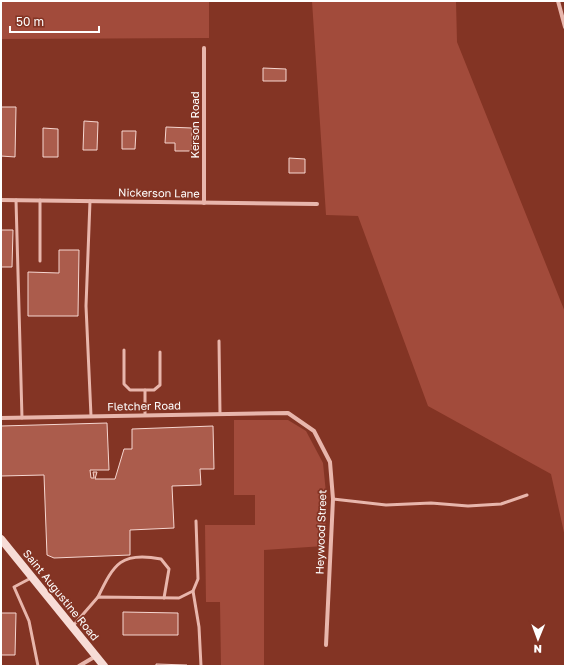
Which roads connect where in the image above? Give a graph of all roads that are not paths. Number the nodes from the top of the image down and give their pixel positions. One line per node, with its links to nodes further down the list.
1 (558, 1): 2 (street)
2 (565, 27)
3 (204, 48): 8 (street, Kerson Road)
4 (1, 200): 5 (street, Nickerson Lane)
5 (16, 200): 6 (street, Nickerson Lane); 20 (lane)
6 (40, 200): 7 (street, Nickerson Lane); 10 (lane)
7 (90, 201): 8 (street, Nickerson Lane); 18 (lane)
8 (204, 203): 9 (street, Nickerson Lane)
9 (317, 204)
10 (40, 262)
11 (219, 341): 16 (lane)
12 (124, 350): 14 (lane)
13 (160, 352): 14 (lane)
14 (145, 390): 17 (lane)
15 (288, 413): 16 (street, Fletcher Road); 22 (street, Heywood Street)
16 (220, 414): 17 (street, Fletcher Road)
17 (145, 415): 18 (street, Fletcher Road)
18 (91, 416): 20 (street, Fletcher Road)
19 (1, 418): 20 (street, Fletcher Road)
20 (22, 418)
21 (527, 495): 22 (lane)
22 (333, 499): 30 (street, Heywood Street)
23 (196, 521): 26 (lane)
24 (1, 539): 25 (main road, Saint Augustine Road)
25 (33, 578): 29 (main road, Saint Augustine Road); 32 (lane)
26 (193, 591): 28 (lane); 35 (lane)
27 (98, 597): 28 (lane); 28 (lane); 29 (lane)
28 (164, 598)
29 (72, 627): 31 (main road, Saint Augustine Road)
30 (326, 644)
31 (96, 656): 33 (street); 34 (main road, Saint Augustine Road)
32 (38, 666)
33 (78, 666)
34 (104, 666)
35 (201, 666)

